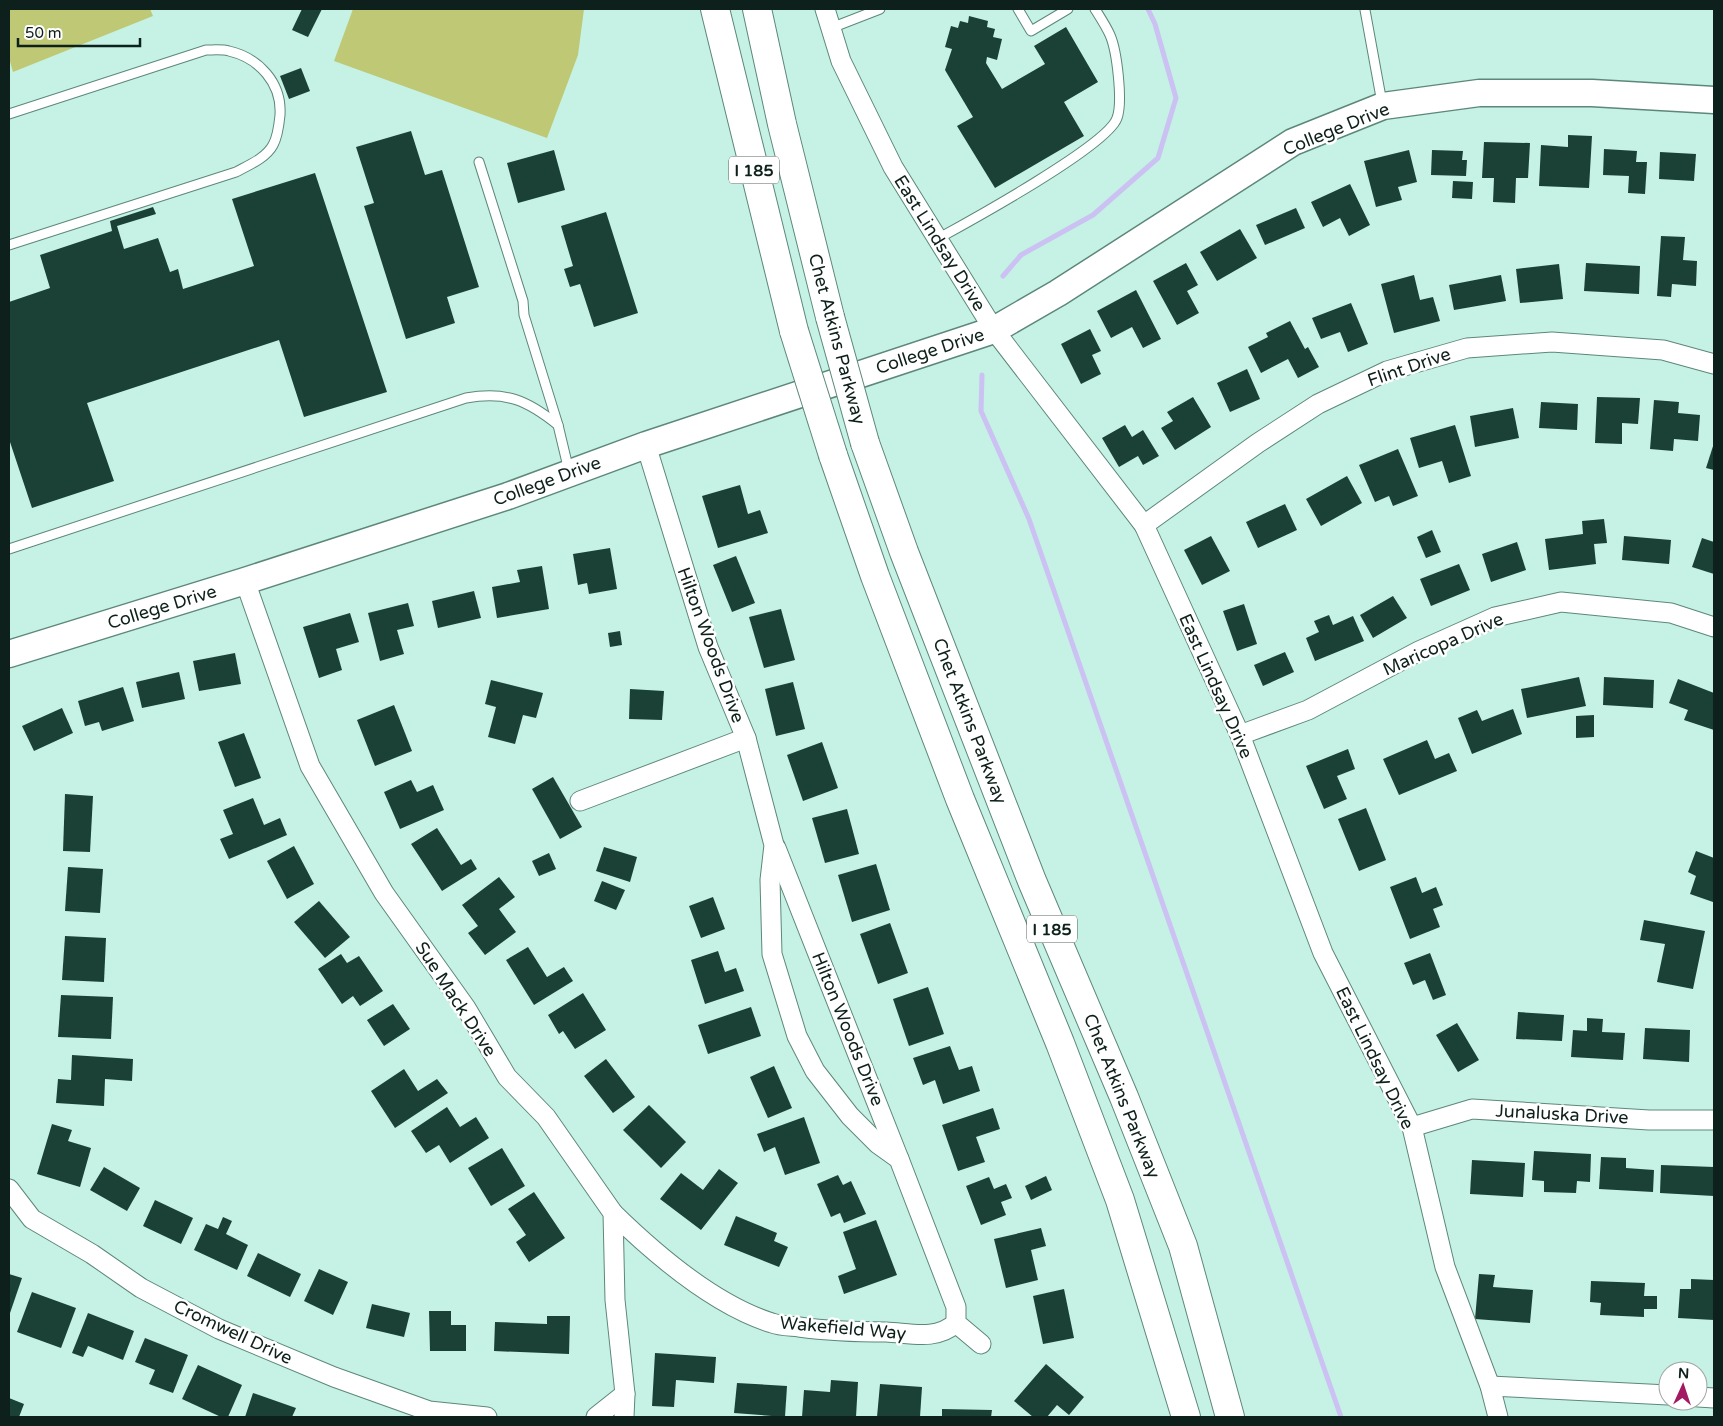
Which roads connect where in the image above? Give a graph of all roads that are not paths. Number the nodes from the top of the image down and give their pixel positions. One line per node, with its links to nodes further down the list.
1 (715, 9): 43 (highway, Chet Atkins Parkway / I 185, bridge)
2 (757, 9): 44 (highway, Chet Atkins Parkway / I 185, bridge)
3 (825, 9): 9 (street, East Lindsay Drive)
4 (880, 9): 9 (lane)
5 (1018, 9): 6 (lane)
6 (1068, 9)
7 (1095, 9): 14 (lane)
8 (1365, 10): 11 (lane)
9 (831, 28): 14 (street, East Lindsay Drive)
10 (1714, 100): 11 (street, College Drive)
11 (1383, 106): 16 (street, College Drive)
12 (9, 114): 15 (lane)
13 (479, 162): 18 (lane)
14 (939, 238): 16 (street, East Lindsay Drive)
15 (9, 245)
16 (994, 330): 19 (street, College Drive); 21 (street, East Lindsay Drive)
17 (1714, 363): 21 (street, Flint Drive)
18 (558, 424): 20 (lane); 22 (lane)
19 (646, 445): 20 (street, College Drive); 27 (street, Hilton Woods Drive)
20 (569, 473): 23 (street, College Drive)
21 (1144, 525): 26 (street, East Lindsay Drive)
22 (9, 549)
23 (245, 581): 25 (street, College Drive); 34 (street, Sue Mack Drive)
24 (1714, 627): 26 (street, Maricopa Drive)
25 (9, 654)
26 (1240, 735): 31 (street, East Lindsay Drive)
27 (746, 738): 28 (street); 29 (street, Hilton Woods Drive)
28 (580, 800)
29 (774, 845): 32 (street, Hilton Woods Drive); 32 (street, Hilton Woods Drive)
30 (1713, 1116): 31 (street, Junaluska Drive)
31 (1412, 1127): 37 (street, East Lindsay Drive)
32 (898, 1159): 35 (street, Hilton Woods Drive)
33 (9, 1189): 40 (street, Cromwell Drive)
34 (613, 1213): 35 (street, Wakefield Way); 38 (street)
35 (956, 1323): 36 (street)
36 (981, 1344)
37 (1490, 1386): 39 (street); 45 (street, East Lindsay Drive)
38 (625, 1394): 41 (street); 42 (street)
39 (1658, 1394)
40 (487, 1417)
41 (596, 1417)
42 (624, 1417)
43 (1186, 1417)
44 (1230, 1417)
45 (1498, 1417)

